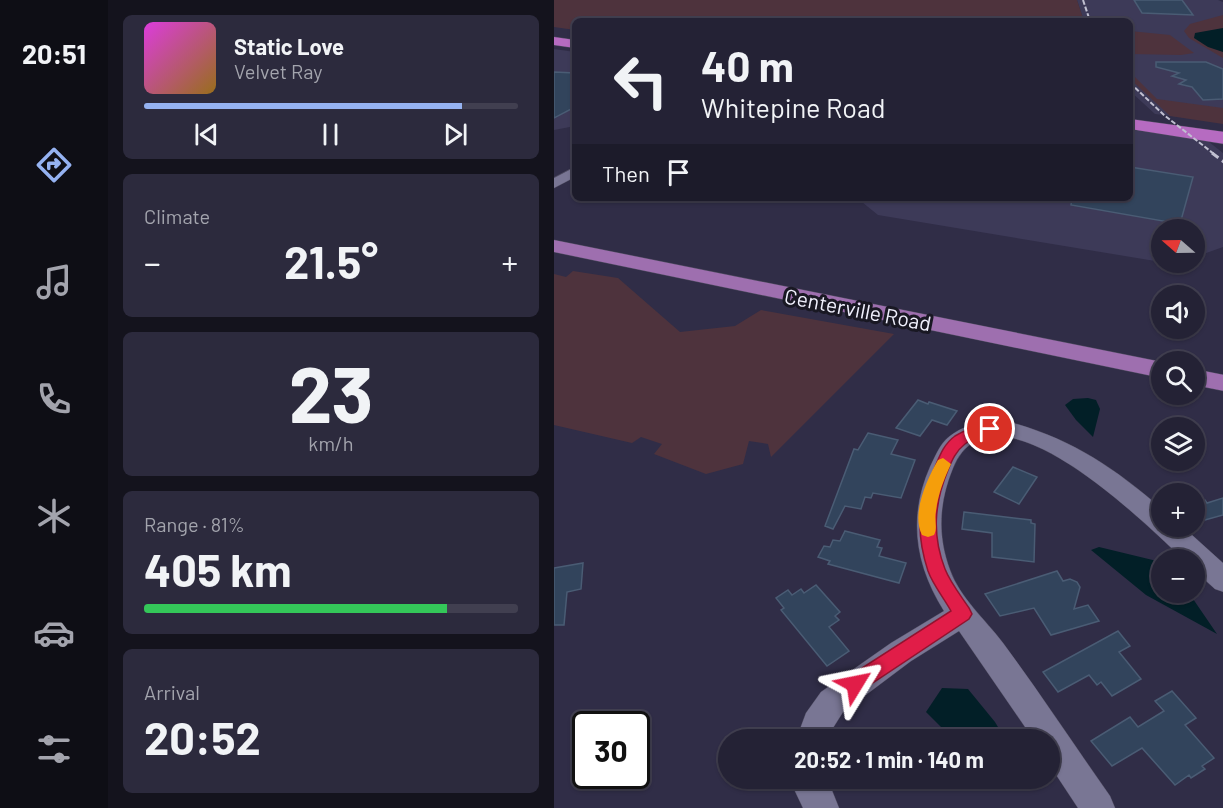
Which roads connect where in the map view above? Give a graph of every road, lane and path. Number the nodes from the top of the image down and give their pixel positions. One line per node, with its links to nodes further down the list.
1 (554, 32): 2 (highway)
2 (572, 35)
3 (554, 40): 4 (highway)
4 (572, 43)
5 (1133, 115): 7 (highway)
6 (1133, 124): 8 (highway)
7 (1223, 128)
8 (1223, 138)
9 (572, 173): 10 (street)
10 (554, 184)
11 (554, 246): 12 (main road, Centerville Road)
12 (1151, 368)
13 (1205, 379): 14 (main road)
14 (1223, 383)
15 (1151, 515): 18 (street)
16 (1176, 537): 17 (street)
17 (1223, 581)
18 (963, 614): 19 (street); 22 (street)
19 (815, 729)
20 (811, 789): 21 (street)
21 (822, 808)
22 (1098, 808)

